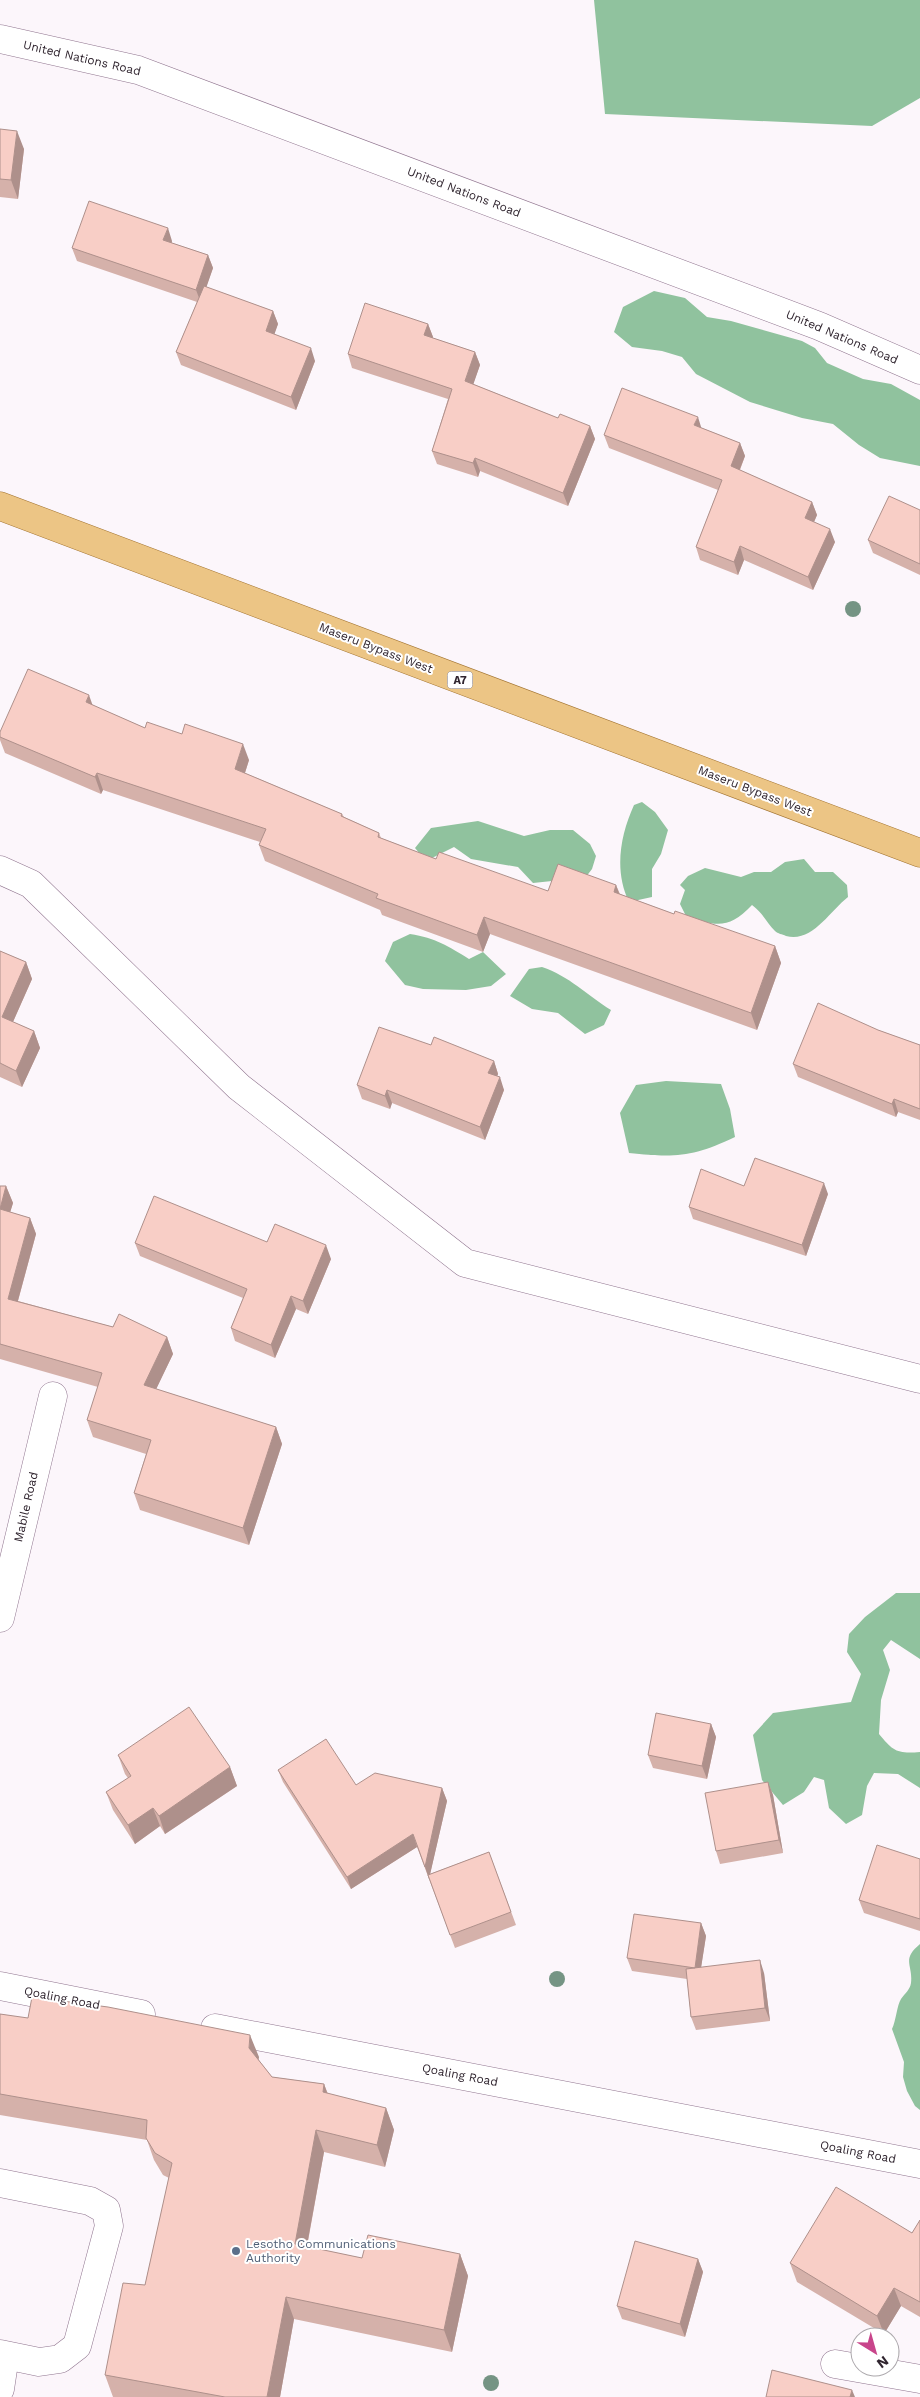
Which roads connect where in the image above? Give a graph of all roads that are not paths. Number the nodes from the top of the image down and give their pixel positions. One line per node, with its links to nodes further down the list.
1 (0, 39): 2 (street, United Nations Road)
2 (920, 370)
3 (0, 506): 4 (main road, Maseru Bypass West / A7)
4 (920, 853)
5 (0, 870): 6 (street)
6 (920, 1379)
7 (53, 1396): 8 (street, Mabile Road)
8 (0, 1618)
9 (0, 1986): 10 (street, Qoaling Road)
10 (920, 2164)
11 (0, 2182): 12 (street)
12 (3, 2355): 15 (street)
13 (835, 2364): 14 (street)
14 (920, 2380)
15 (0, 2389)

